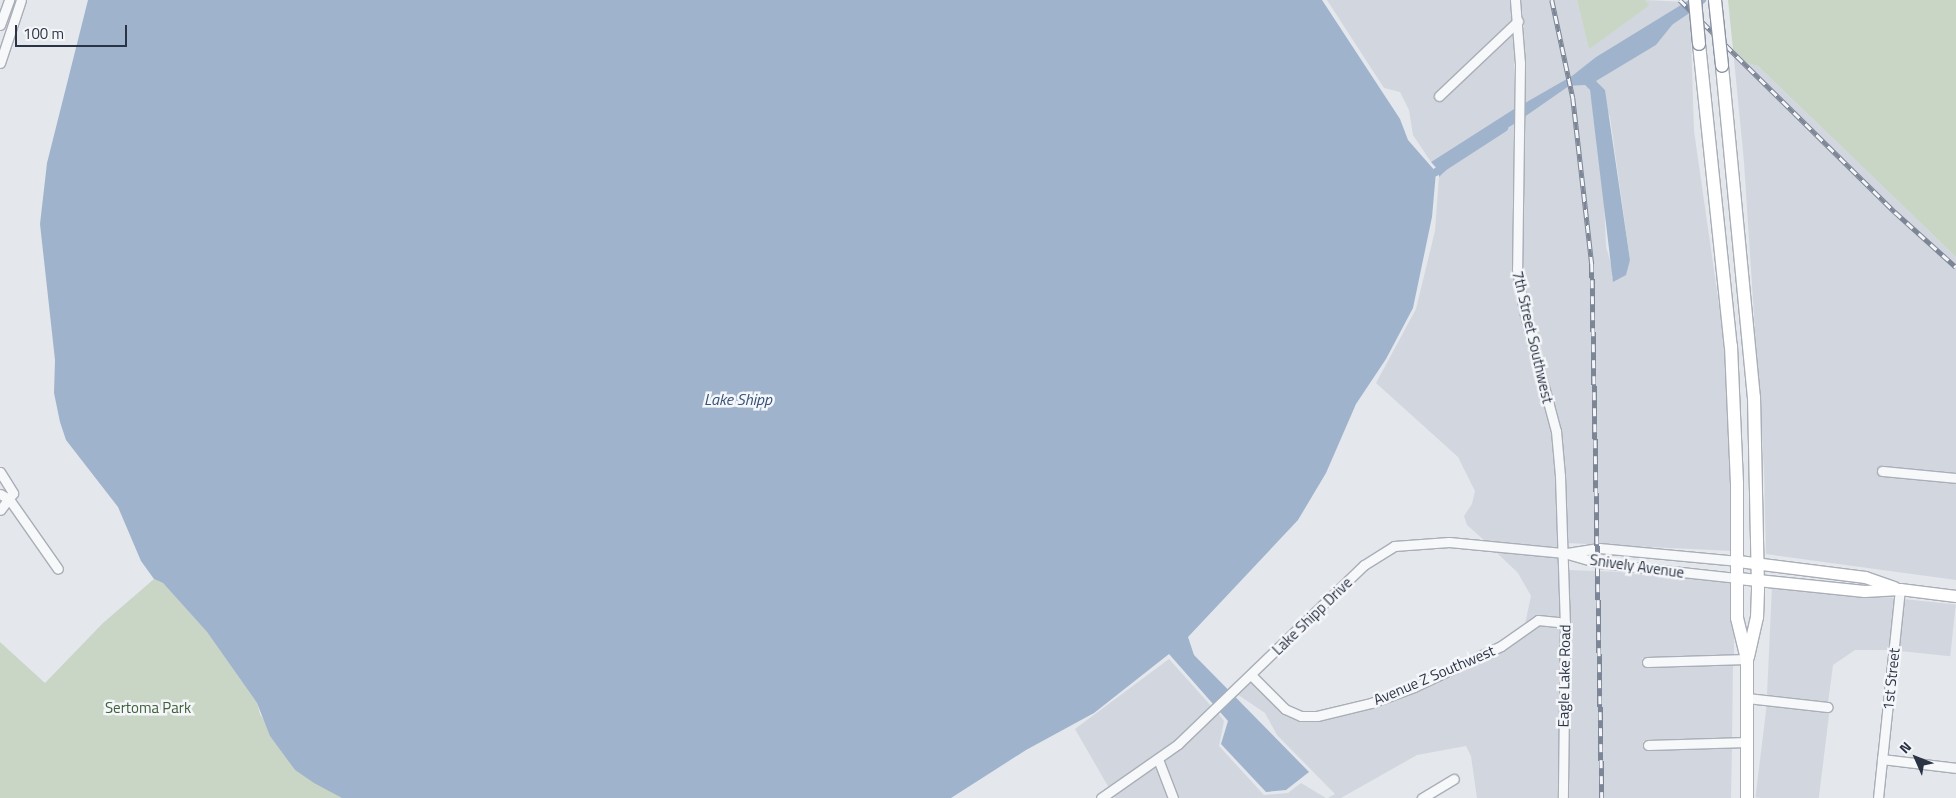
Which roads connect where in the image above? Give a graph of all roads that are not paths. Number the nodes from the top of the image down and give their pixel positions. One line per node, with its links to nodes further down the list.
1 (9, 0): 7 (street)
2 (21, 0): 8 (street)
3 (1515, 0): 6 (street, 7th Street Southwest)
4 (1695, 0): 17 (highway, bridge)
5 (1715, 0): 18 (highway, bridge)
6 (1518, 21): 9 (street); 16 (street, 7th Street Southwest)
7 (0, 25)
8 (0, 63)
9 (1440, 96)
10 (1882, 471): 12 (street)
11 (0, 472): 14 (street)
12 (1956, 478)
13 (0, 494): 14 (street)
14 (9, 500): 15 (street); 19 (street)
15 (0, 510)
16 (1564, 553): 17 (street, Snively Avenue); 20 (street, Snively Avenue); 24 (street, Eagle Lake Road); 27 (street, Lake Shipp Drive)
17 (1738, 561): 18 (main road, Snively Avenue); 20 (highway)
18 (1758, 563): 21 (highway); 22 (main road, Snively Avenue)
19 (58, 569)
20 (1738, 578): 21 (main road, Snively Avenue); 25 (highway)
21 (1758, 581): 22 (main road, Snively Avenue); 25 (highway)
22 (1900, 589): 23 (main road, Snively Avenue); 33 (street, 1st Street)
23 (1956, 596)
24 (1565, 623): 27 (street, Avenue Z Southwest); 39 (street, Eagle Lake Road)
25 (1747, 659): 26 (street); 28 (highway)
26 (1647, 662)
27 (1247, 679): 32 (street, Lake Shipp Drive)
28 (1747, 698): 29 (street); 30 (highway)
29 (1827, 707)
30 (1747, 742): 31 (street); 40 (highway)
31 (1648, 745)
32 (1158, 759): 36 (street, Lake Shipp Drive); 37 (street)
33 (1882, 759): 34 (street); 41 (street, 1st Street)
34 (1956, 768)
35 (1454, 779): 38 (street)
36 (1102, 798)
37 (1173, 798)
38 (1422, 798)
39 (1563, 798)
40 (1747, 798)
41 (1878, 798)

